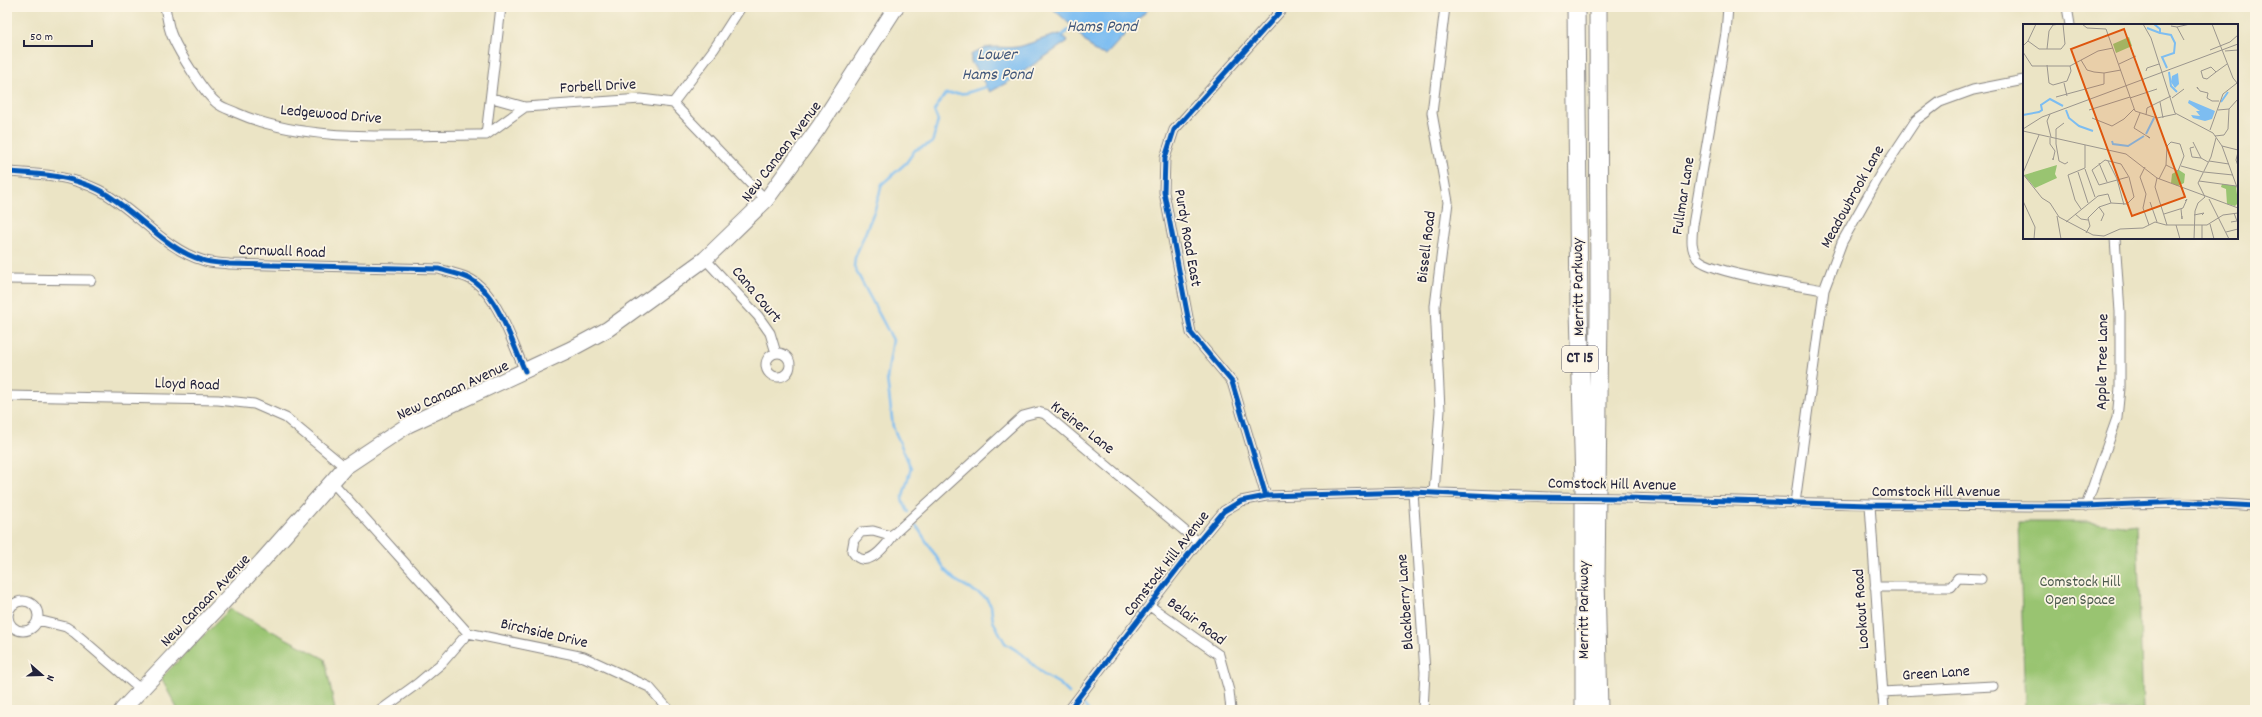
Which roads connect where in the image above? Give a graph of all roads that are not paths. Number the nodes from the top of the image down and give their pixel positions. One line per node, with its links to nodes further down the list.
1 (165, 7): 16 (street, Ledgewood Drive)
2 (501, 7): 13 (street)
3 (741, 7): 14 (street)
4 (896, 7): 18 (main road, New Canaan Avenue)
5 (1284, 7): 31 (street, Purdy Road East)
6 (1445, 7): 30 (street, Bissell Road)
7 (1576, 7): 52 (highway, Merritt Parkway / CT 15)
8 (1598, 7): 53 (highway, Merritt Parkway / CT 15)
9 (1728, 7): 23 (street, Fullmar Lane)
10 (2067, 7): 11 (street)
11 (2070, 24)
12 (2023, 80): 23 (street, Meadowbrook Lane)
13 (492, 98): 15 (street, Forbell Drive); 16 (street)
14 (673, 103): 15 (street, Forbell Drive); 18 (street)
15 (525, 107): 16 (street)
16 (486, 135)
17 (7, 172): 25 (street, Cornwall Road)
18 (766, 200): 20 (main road, New Canaan Avenue)
19 (2115, 239): 34 (street, Apple Tree Lane)
20 (706, 259): 24 (street, Cana Court); 25 (main road, New Canaan Avenue)
21 (7, 279): 22 (street)
22 (91, 280)
23 (1824, 290): 32 (street, Meadowbrook Lane)
24 (776, 353)
25 (525, 371): 27 (main road, New Canaan Avenue)
26 (7, 396): 27 (street, Lloyd Road)
27 (345, 468): 28 (main road, New Canaan Avenue)
28 (333, 483): 42 (street); 44 (main road, New Canaan Avenue)
29 (1413, 492): 30 (street, Comstock Hill Avenue); 31 (street, Comstock Hill Avenue); 51 (street, Blackberry Lane)
30 (1434, 493): 32 (street, Comstock Hill Avenue, bridge)
31 (1266, 496): 37 (street, Comstock Hill Avenue)
32 (1795, 504): 33 (street, Comstock Hill Avenue)
33 (1870, 505): 34 (street, Comstock Hill Avenue); 39 (street, Lookout Road)
34 (2086, 506): 35 (street, Comstock Hill Avenue)
35 (2255, 506)
36 (896, 532): 36 (street, Kreiner Lane); 37 (street, Kreiner Lane)
37 (1198, 542): 40 (street, Comstock Hill Avenue)
38 (1981, 579): 39 (street)
39 (1875, 587): 45 (street, Lookout Road)
40 (1150, 606): 49 (street, Comstock Hill Avenue); 50 (street, Belair Road)
41 (38, 620): 44 (street)
42 (468, 633): 47 (street); 48 (street, Birchside Drive)
43 (1992, 686): 45 (street, Green Lane)
44 (140, 690): 46 (main road, New Canaan Avenue)
45 (1882, 692): 54 (street, Lookout Road)
46 (122, 710)
47 (380, 710)
48 (669, 710)
49 (1069, 710)
50 (1231, 710)
51 (1423, 710)
52 (1584, 710)
53 (1598, 710)
54 (1884, 710)

